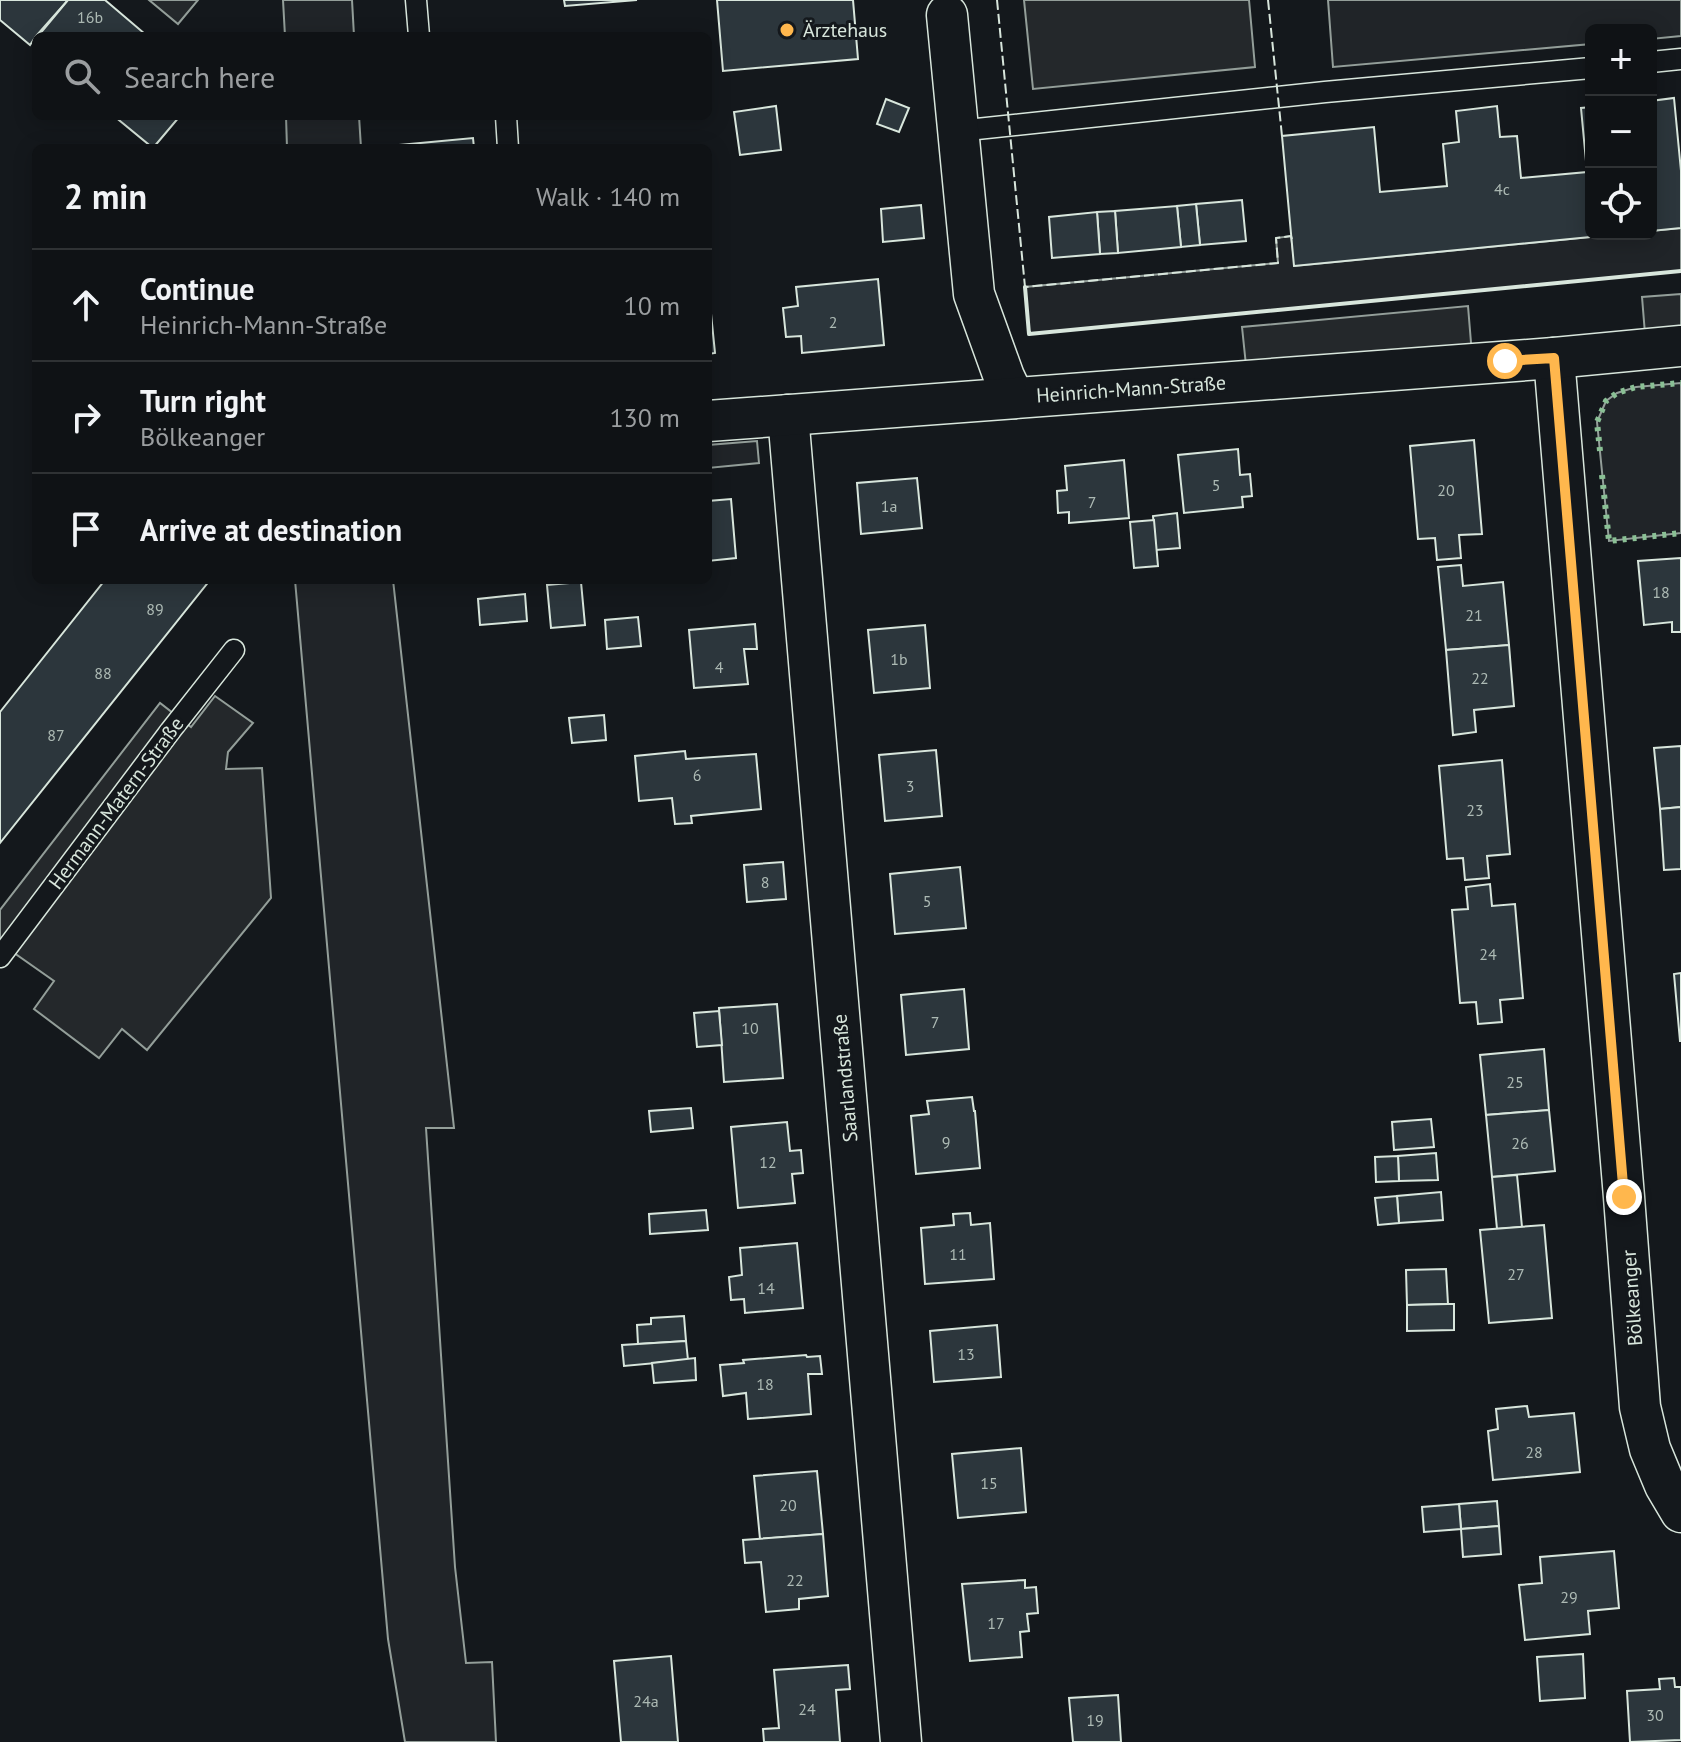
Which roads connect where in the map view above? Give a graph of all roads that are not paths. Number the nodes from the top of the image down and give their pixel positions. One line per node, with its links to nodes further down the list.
1 (416, 0): 3 (lane)
2 (947, 8): 8 (street)
3 (419, 32)
4 (1681, 59): 5 (lane)
5 (1657, 61)
6 (1585, 69): 8 (lane)
7 (506, 120): 9 (lane)
8 (958, 131): 12 (street)
9 (508, 144)
10 (1681, 346): 11 (street, Heinrich-Mann-Straße)
11 (1554, 358): 12 (street, Heinrich-Mann-Straße); 17 (street, Bölkeanger)
12 (1014, 398): 13 (street, Heinrich-Mann-Straße)
13 (788, 415): 14 (street, Heinrich-Mann-Straße); 18 (street, Saarlandstraße)
14 (712, 421)
15 (234, 650): 16 (lane, Hermann-Matern-Straße)
16 (0, 957)
17 (1681, 1512)
18 (901, 1742)

